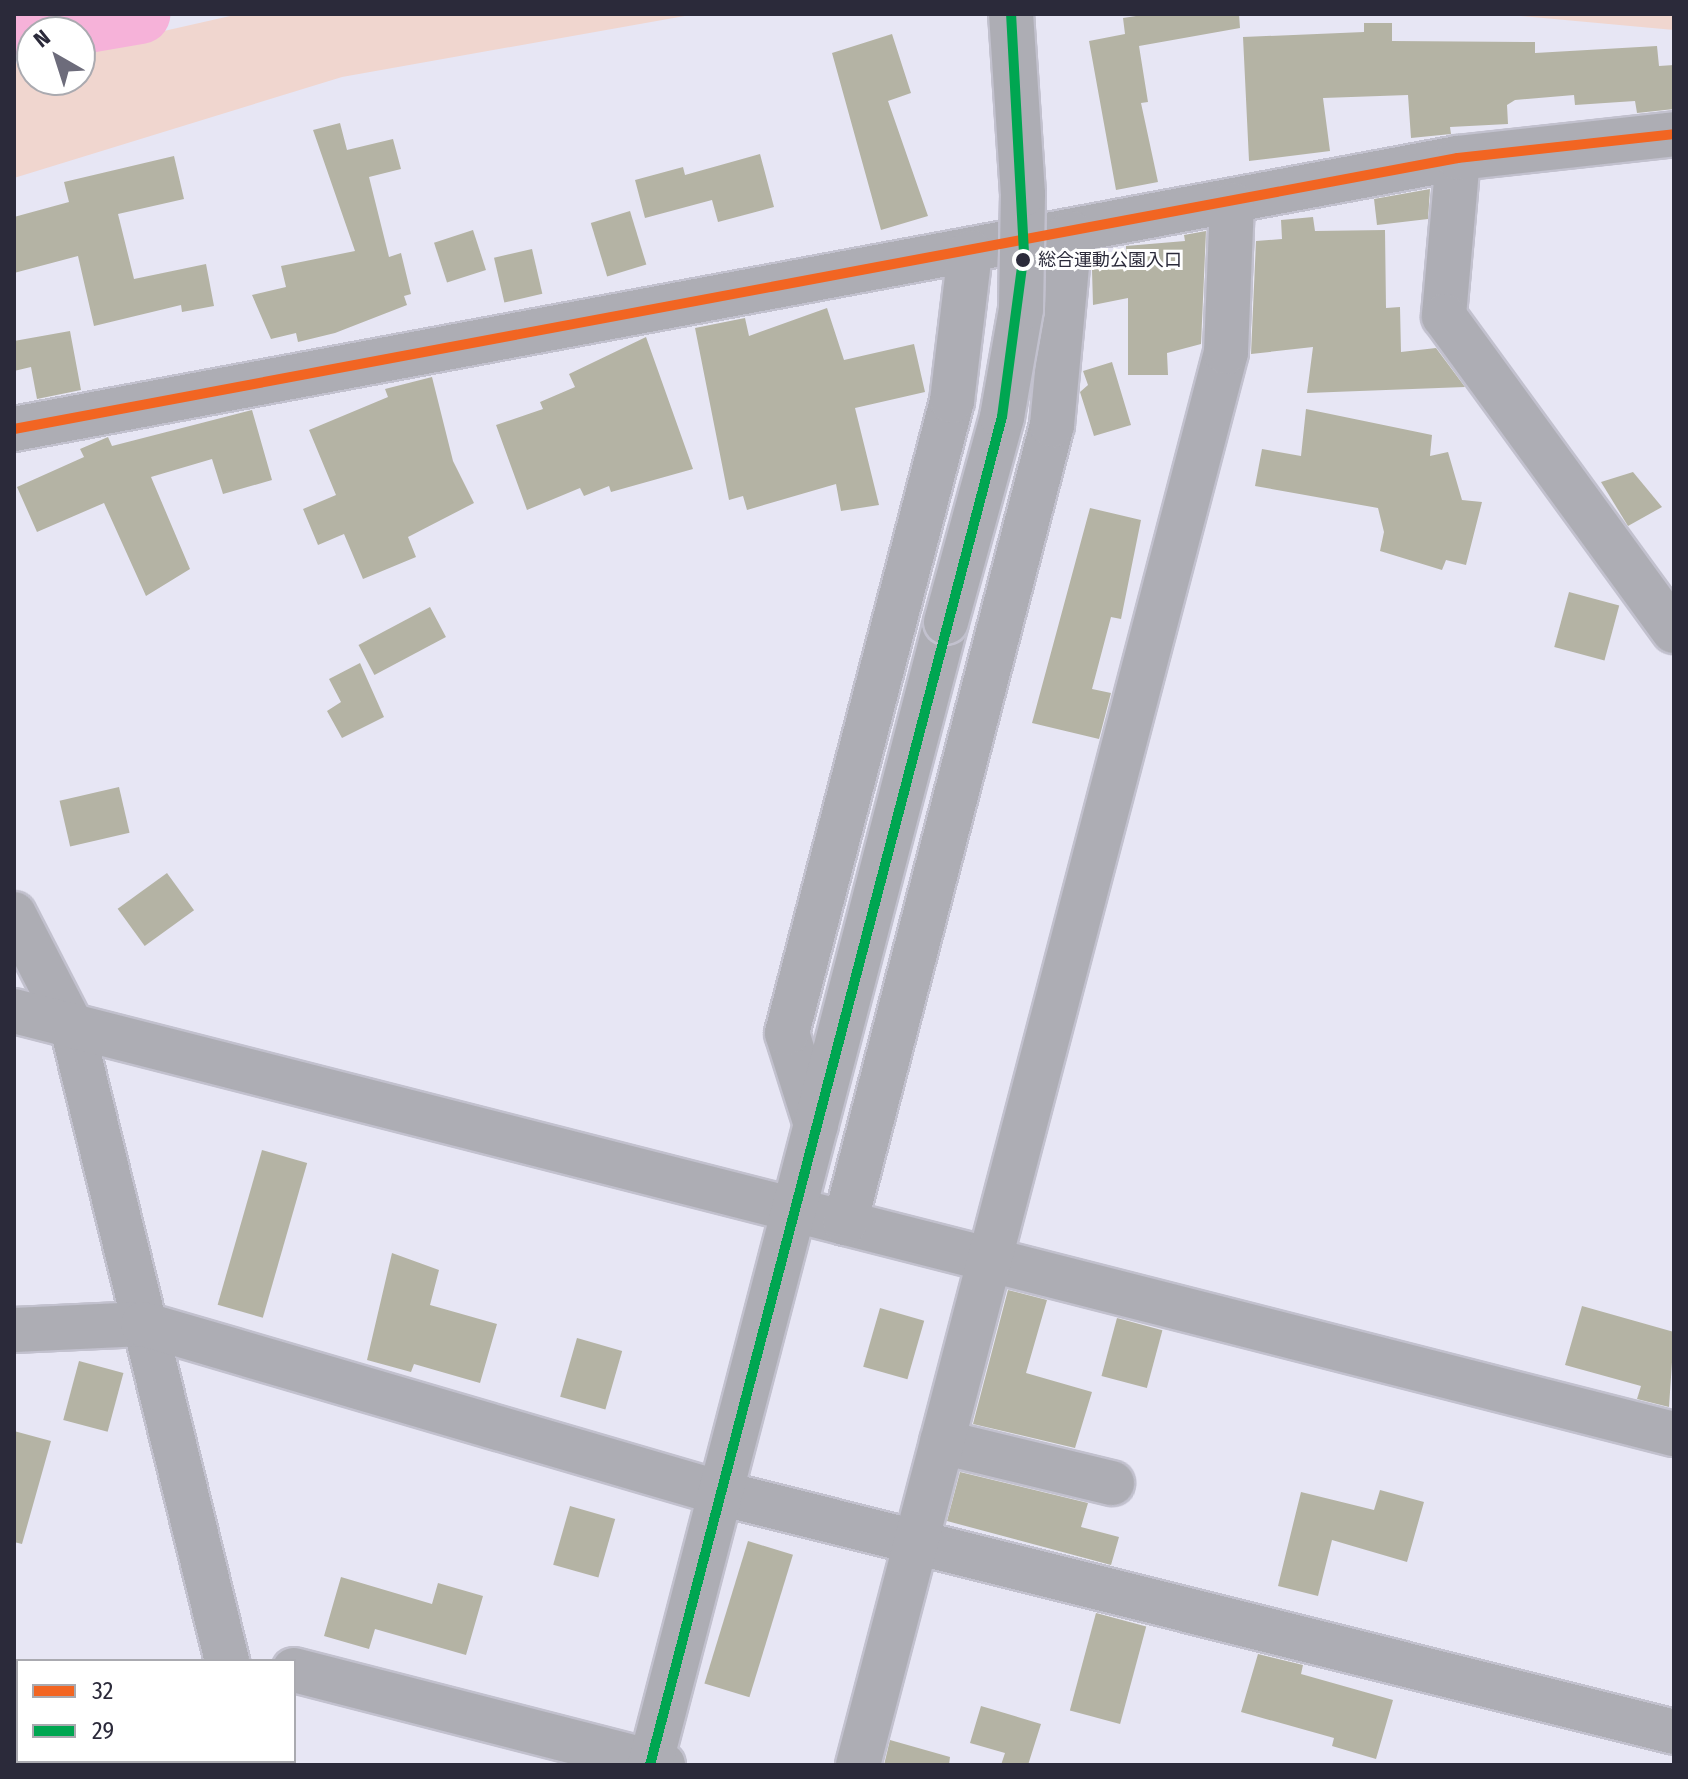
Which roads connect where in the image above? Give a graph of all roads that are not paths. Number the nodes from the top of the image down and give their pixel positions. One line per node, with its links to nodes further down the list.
1 (1011, 14): 12 (street, bridge)
2 (1674, 134): 3 (street)
3 (1458, 158): 4 (street); 8 (street)
4 (1232, 204): 5 (street); 15 (street)
5 (1070, 233): 6 (street); 14 (street)
6 (970, 252): 7 (street); 12 (street)
7 (14, 429)
8 (1674, 631)
9 (14, 914): 11 (street)
10 (14, 1011): 11 (street)
11 (72, 1027): 13 (street); 16 (street)
12 (816, 1125): 13 (street)
13 (794, 1211): 14 (street); 21 (street)
14 (845, 1223): 15 (street)
15 (989, 1261): 18 (street); 19 (street)
16 (143, 1324): 17 (street); 21 (street); 23 (street)
17 (14, 1330)
18 (1674, 1434)
19 (942, 1442): 20 (street); 22 (street)
20 (1112, 1483)
21 (720, 1493): 22 (street); 26 (street)
22 (916, 1538): 25 (street); 27 (street)
23 (237, 1658)
24 (296, 1671): 26 (street)
25 (1674, 1732)
26 (655, 1764)
27 (858, 1765)

